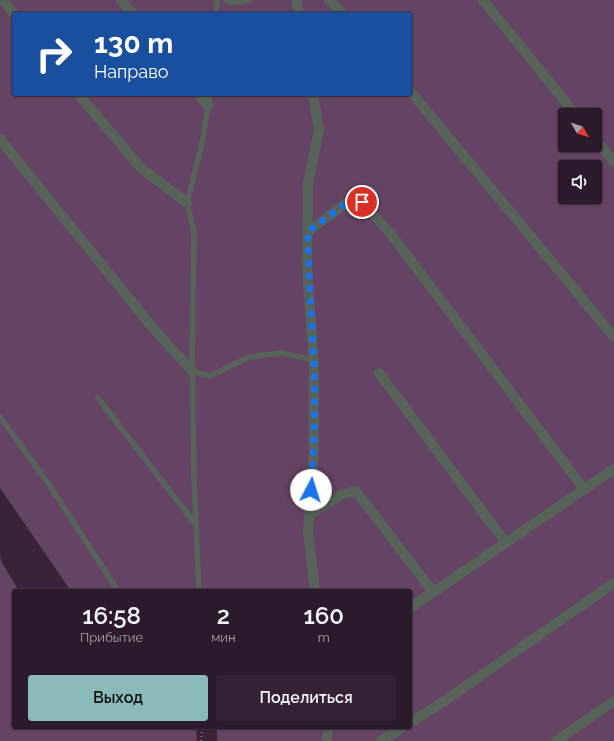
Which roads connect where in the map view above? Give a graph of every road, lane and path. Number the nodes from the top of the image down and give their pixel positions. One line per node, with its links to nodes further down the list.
1 (3, 0): 9 (street)
2 (121, 0): 10 (street)
3 (217, 0): 11 (lane)
4 (226, 0): 5 (lane)
5 (249, 0)
6 (296, 0): 12 (street)
7 (329, 0): 13 (street)
8 (483, 0): 20 (street)
9 (12, 12)
10 (131, 12)
11 (216, 12)
12 (299, 12)
13 (341, 12)
14 (412, 93): 26 (street)
15 (80, 96): 24 (street)
16 (200, 96): 19 (street)
17 (210, 96): 19 (lane)
18 (313, 96): 25 (street)
19 (208, 106): 24 (lane)
20 (570, 108)
21 (0, 139): 28 (street)
22 (602, 147): 23 (street)
23 (614, 162)
24 (187, 203): 28 (lane)
25 (308, 231): 27 (street); 33 (street)
26 (614, 337)
27 (314, 360): 28 (lane); 34 (street)
28 (192, 371): 35 (lane)
29 (379, 373): 36 (street)
30 (98, 398): 35 (lane)
31 (0, 416): 38 (lane)
32 (614, 469): 33 (street)
33 (584, 489): 36 (street)
34 (309, 515): 40 (street); 41 (street)
35 (196, 525): 39 (lane)
36 (506, 543): 41 (street)
37 (614, 583): 44 (street)
38 (117, 589)
39 (199, 589)
40 (315, 589)
41 (433, 592): 42 (street)
42 (412, 607)
43 (614, 701): 51 (street)
44 (412, 722)
45 (202, 729): 48 (path)
46 (328, 729): 49 (street)
47 (400, 729): 50 (street)
48 (201, 741)
49 (327, 741)
50 (381, 741)
51 (556, 741)

